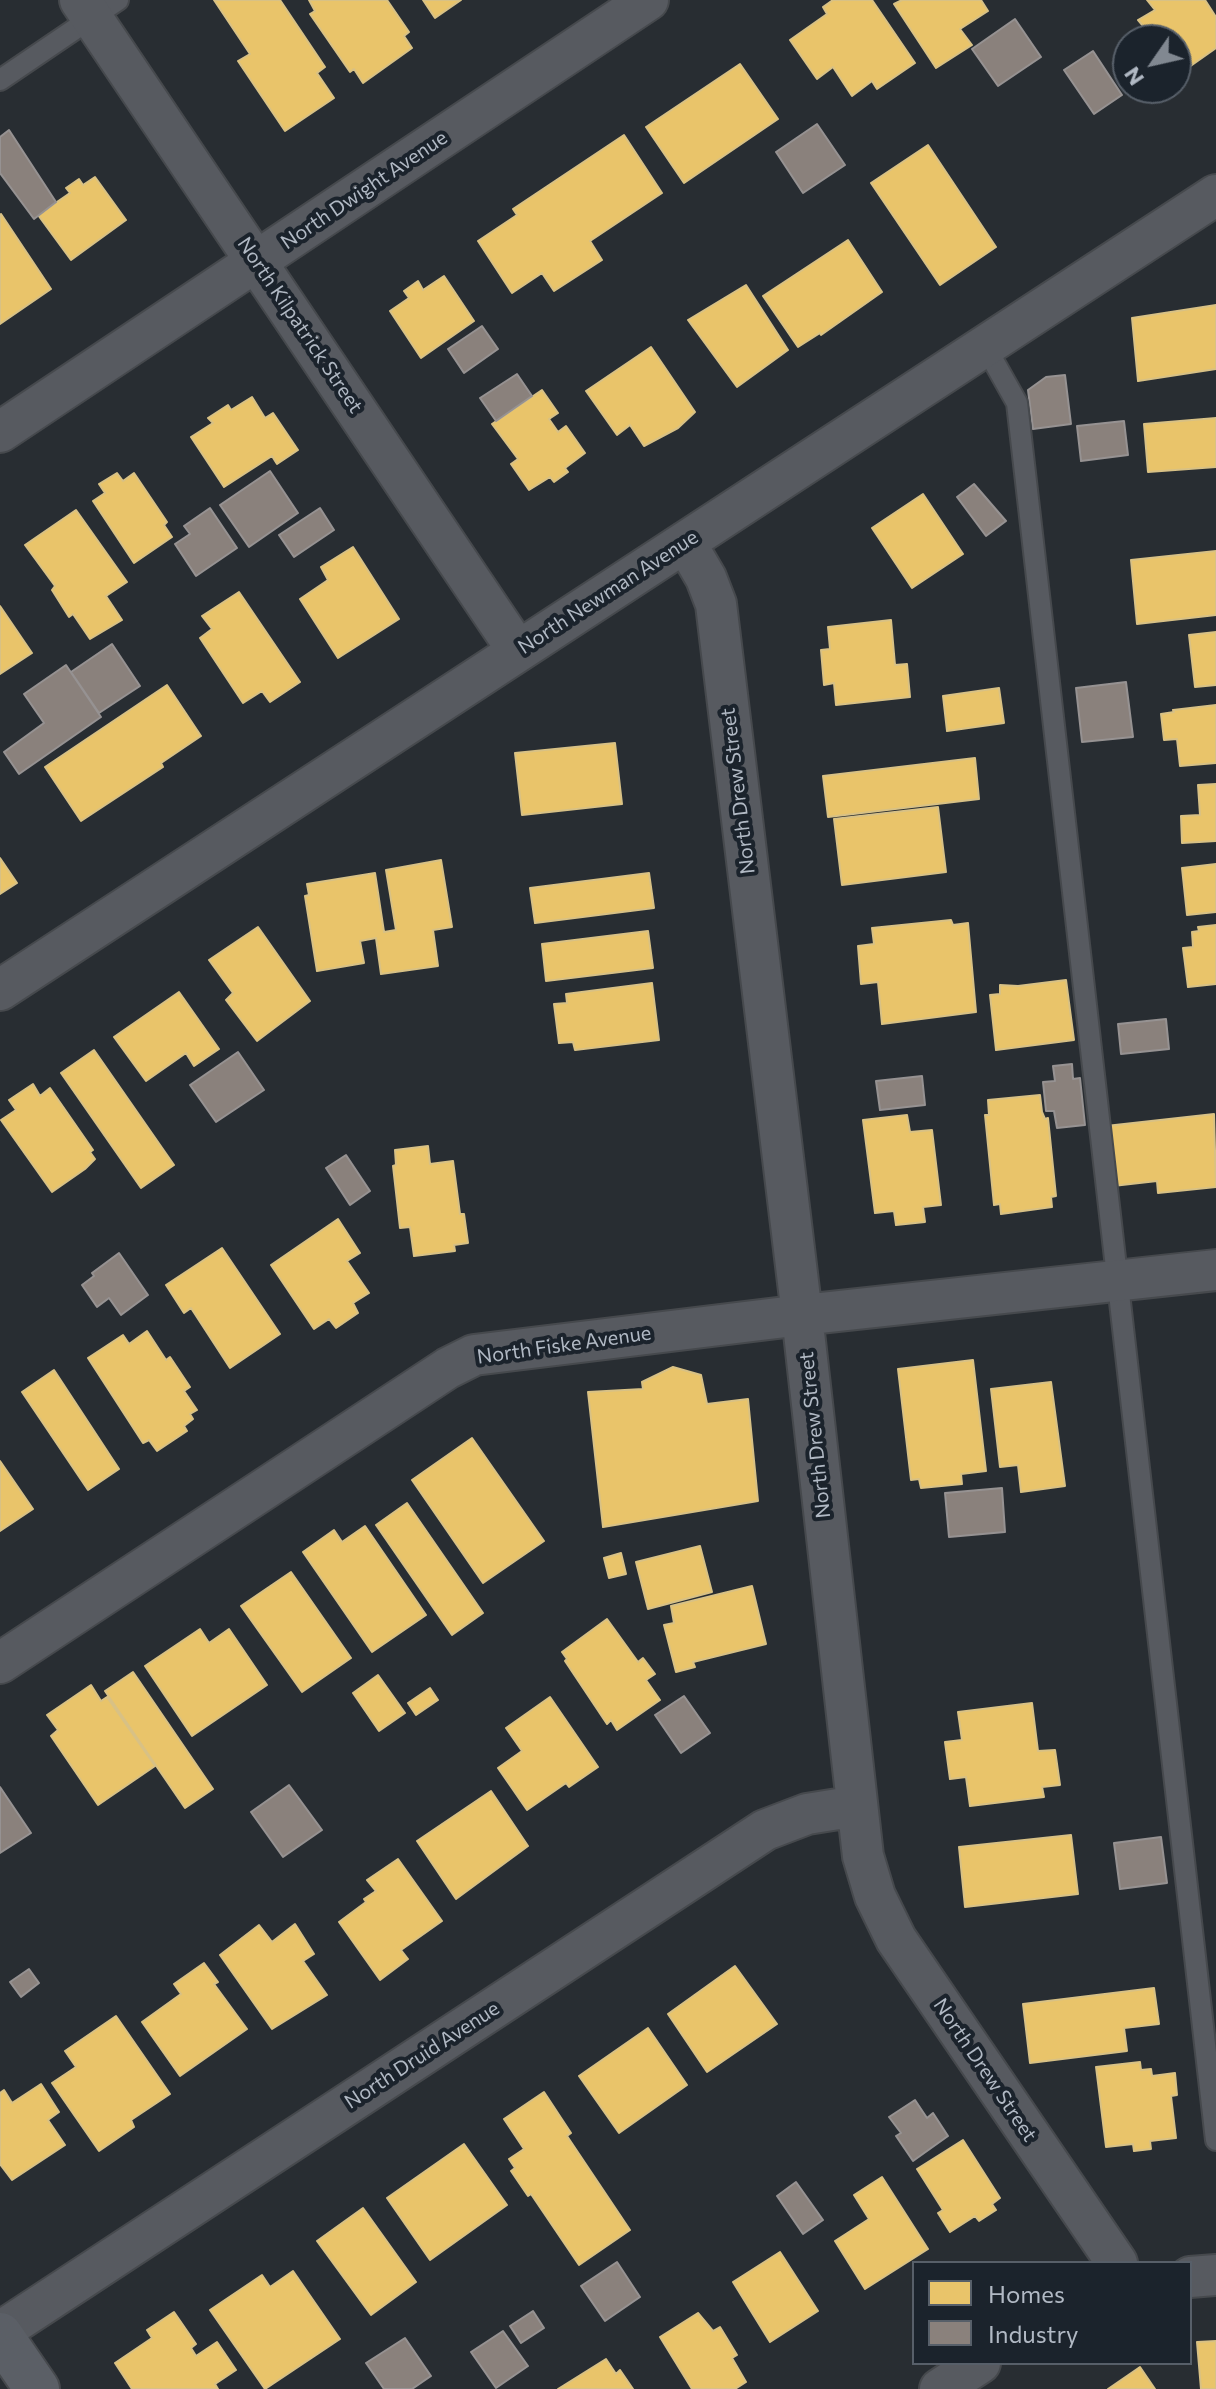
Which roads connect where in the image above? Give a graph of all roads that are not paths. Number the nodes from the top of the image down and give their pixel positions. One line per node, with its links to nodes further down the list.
1 (648, 0): 5 (street, North Dwight Avenue)
2 (97, 6): 3 (lane); 5 (street, North Kilpatrick Street)
3 (0, 80)
4 (1216, 195): 6 (street, North Newman Avenue)
5 (257, 262): 7 (street, North Dwight Avenue); 9 (street, North Kilpatrick Street)
6 (985, 346): 8 (street, North Newman Avenue); 12 (lane)
7 (0, 432)
8 (685, 542): 9 (street, North Newman Avenue); 13 (street, North Drew Street)
9 (518, 651): 10 (street, North Newman Avenue)
10 (0, 990)
11 (1216, 1270): 12 (street, North Fiske Avenue)
12 (1118, 1281): 13 (street, North Fiske Avenue); 16 (lane)
13 (802, 1315): 14 (street, North Fiske Avenue); 15 (street, North Drew Street)
14 (0, 1663)
15 (857, 1806): 17 (street, North Drew Street); 20 (street, North Druid Avenue)
16 (1216, 2140)
17 (1116, 2261)
18 (1216, 2275): 19 (street)
19 (1192, 2277)
20 (0, 2334): 22 (street)
21 (977, 2365): 23 (street)
22 (37, 2389)
23 (940, 2389)

